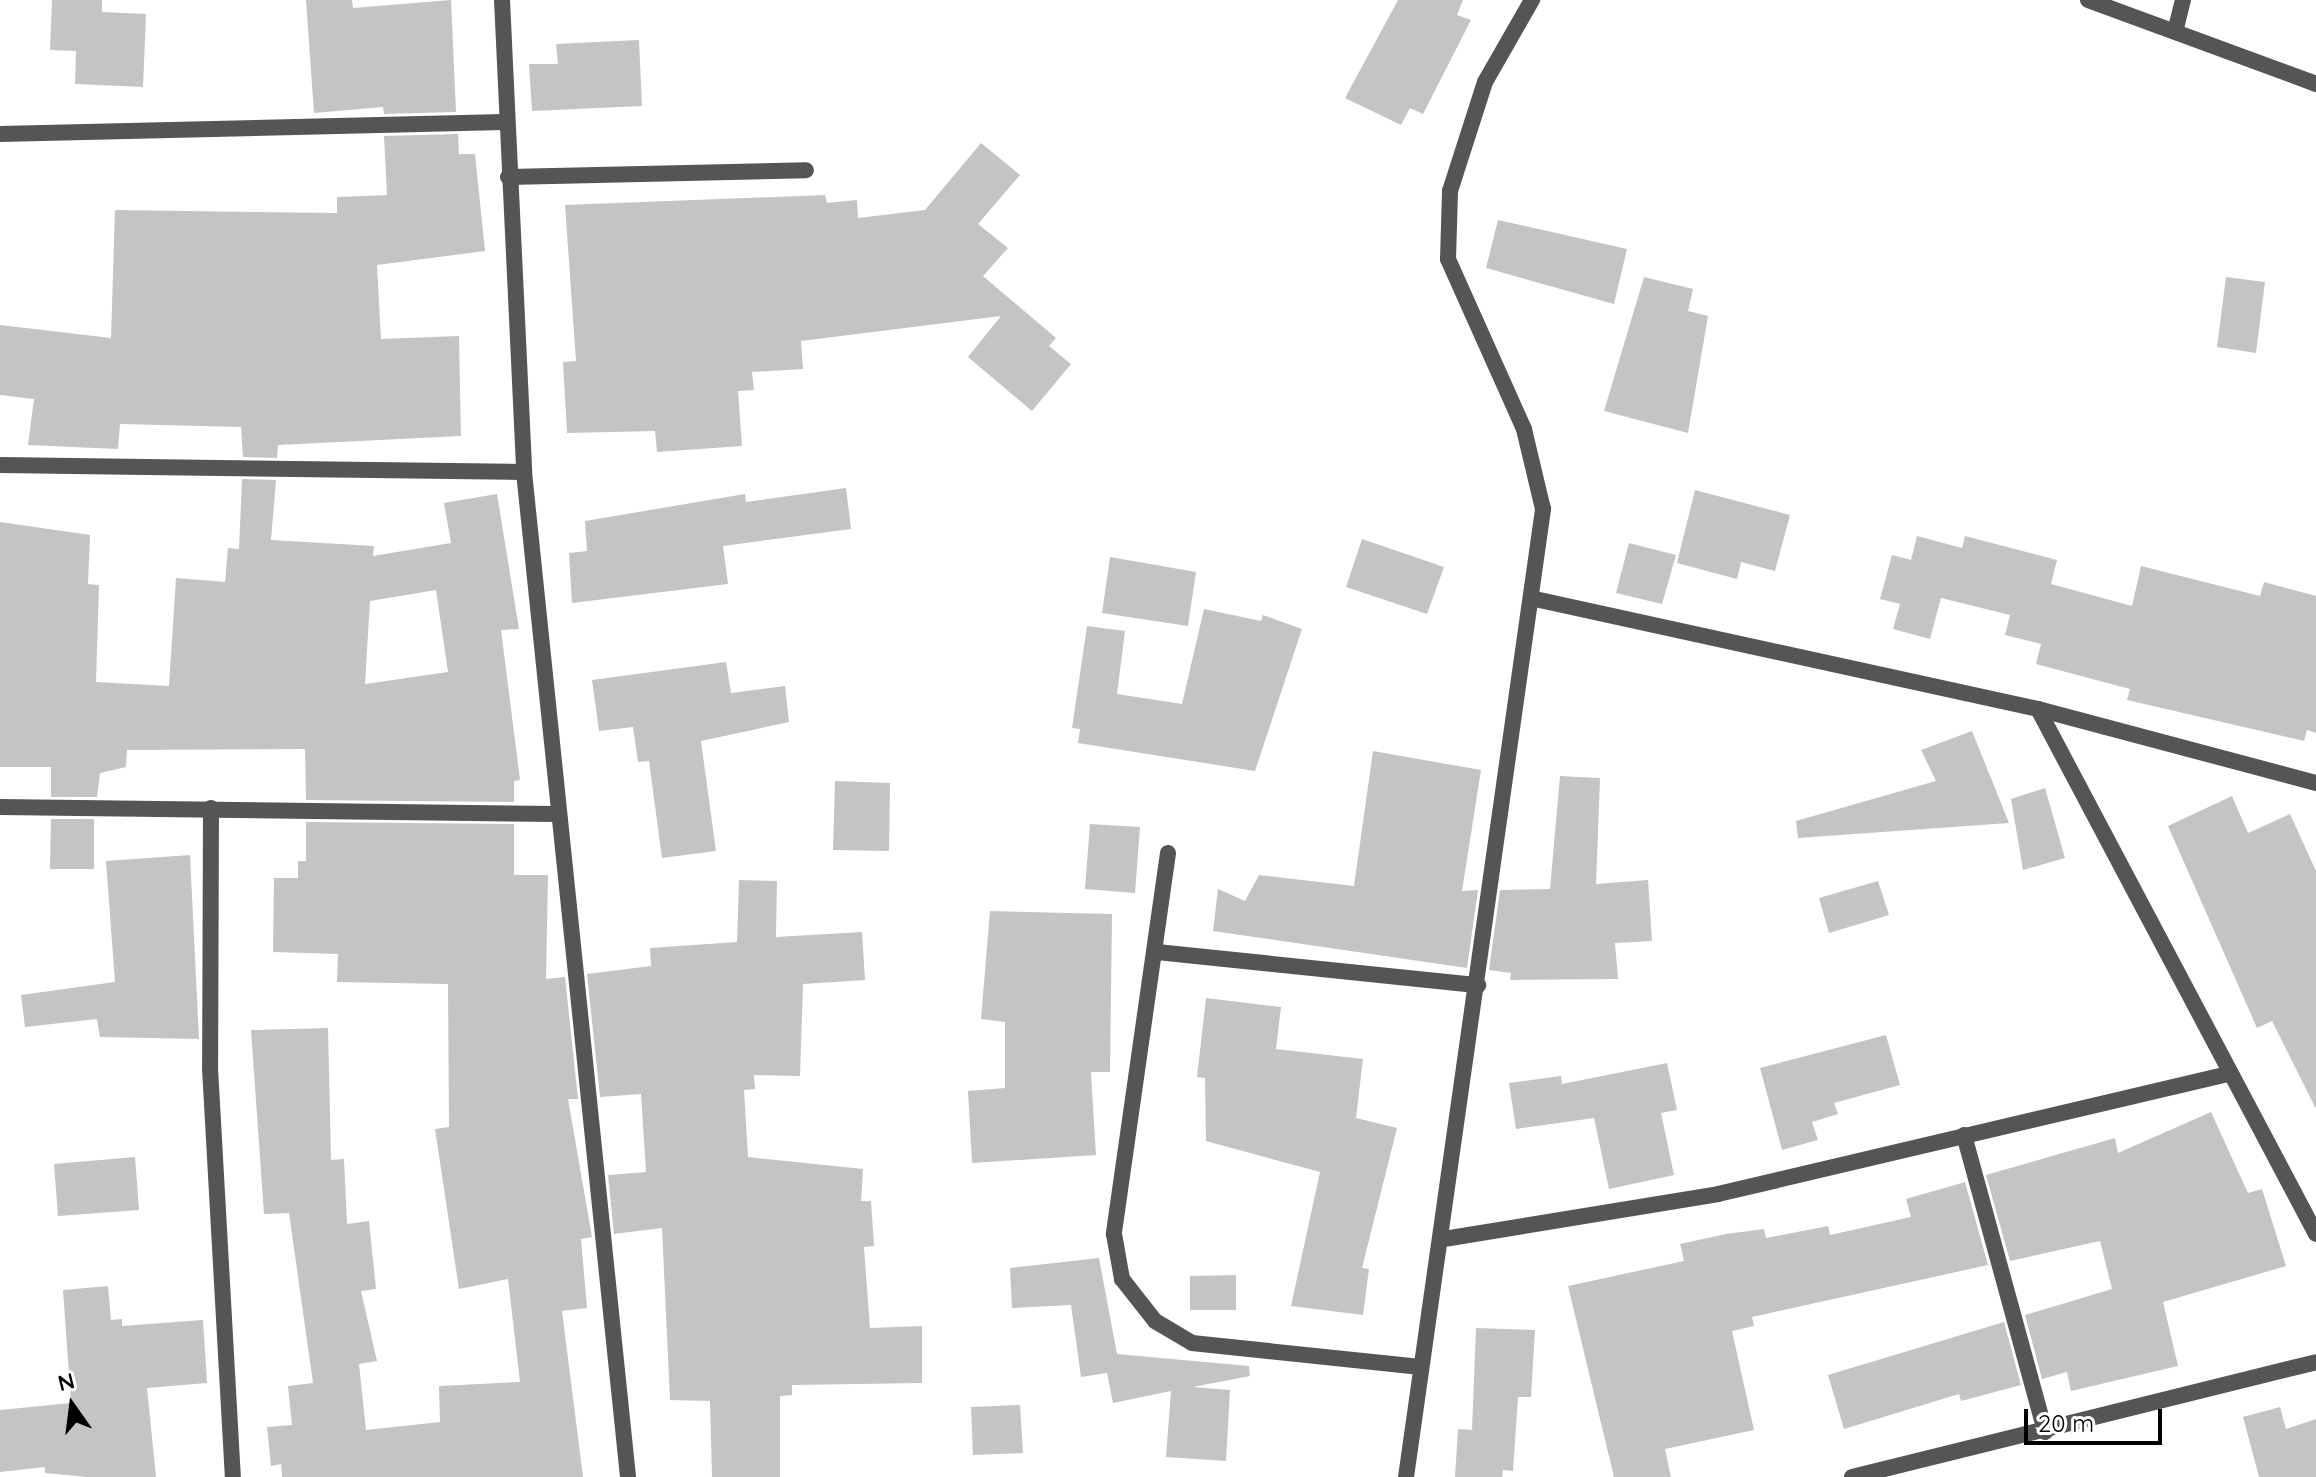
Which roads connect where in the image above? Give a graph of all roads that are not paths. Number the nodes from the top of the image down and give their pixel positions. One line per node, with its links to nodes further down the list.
1 (502, 0): 7 (street)
2 (1532, 0): 13 (street)
3 (2088, 0): 5 (street)
4 (2183, 0): 5 (street)
5 (2176, 28): 6 (street)
6 (2316, 84)
7 (504, 122): 8 (street); 10 (street)
8 (0, 134)
9 (806, 170): 10 (street)
10 (508, 177): 12 (street)
11 (0, 465): 12 (street)
12 (524, 472): 18 (street)
13 (1535, 599): 14 (street); 21 (street)
14 (2038, 709): 15 (street); 22 (street)
15 (2316, 783)
16 (0, 807): 17 (street)
17 (211, 808): 18 (street); 29 (street)
18 (557, 814): 30 (street)
19 (1168, 853): 20 (street)
20 (1157, 952): 21 (street); 27 (street)
21 (1478, 985): 25 (street)
22 (2228, 1074): 23 (street); 24 (street)
23 (1964, 1135): 25 (street); 28 (street)
24 (2316, 1234)
25 (1444, 1239): 27 (street)
26 (2316, 1362): 28 (street)
27 (1421, 1367): 31 (street)
28 (2045, 1432): 32 (street)
29 (233, 1477)
30 (628, 1477)
31 (1406, 1477)
32 (1852, 1477)

